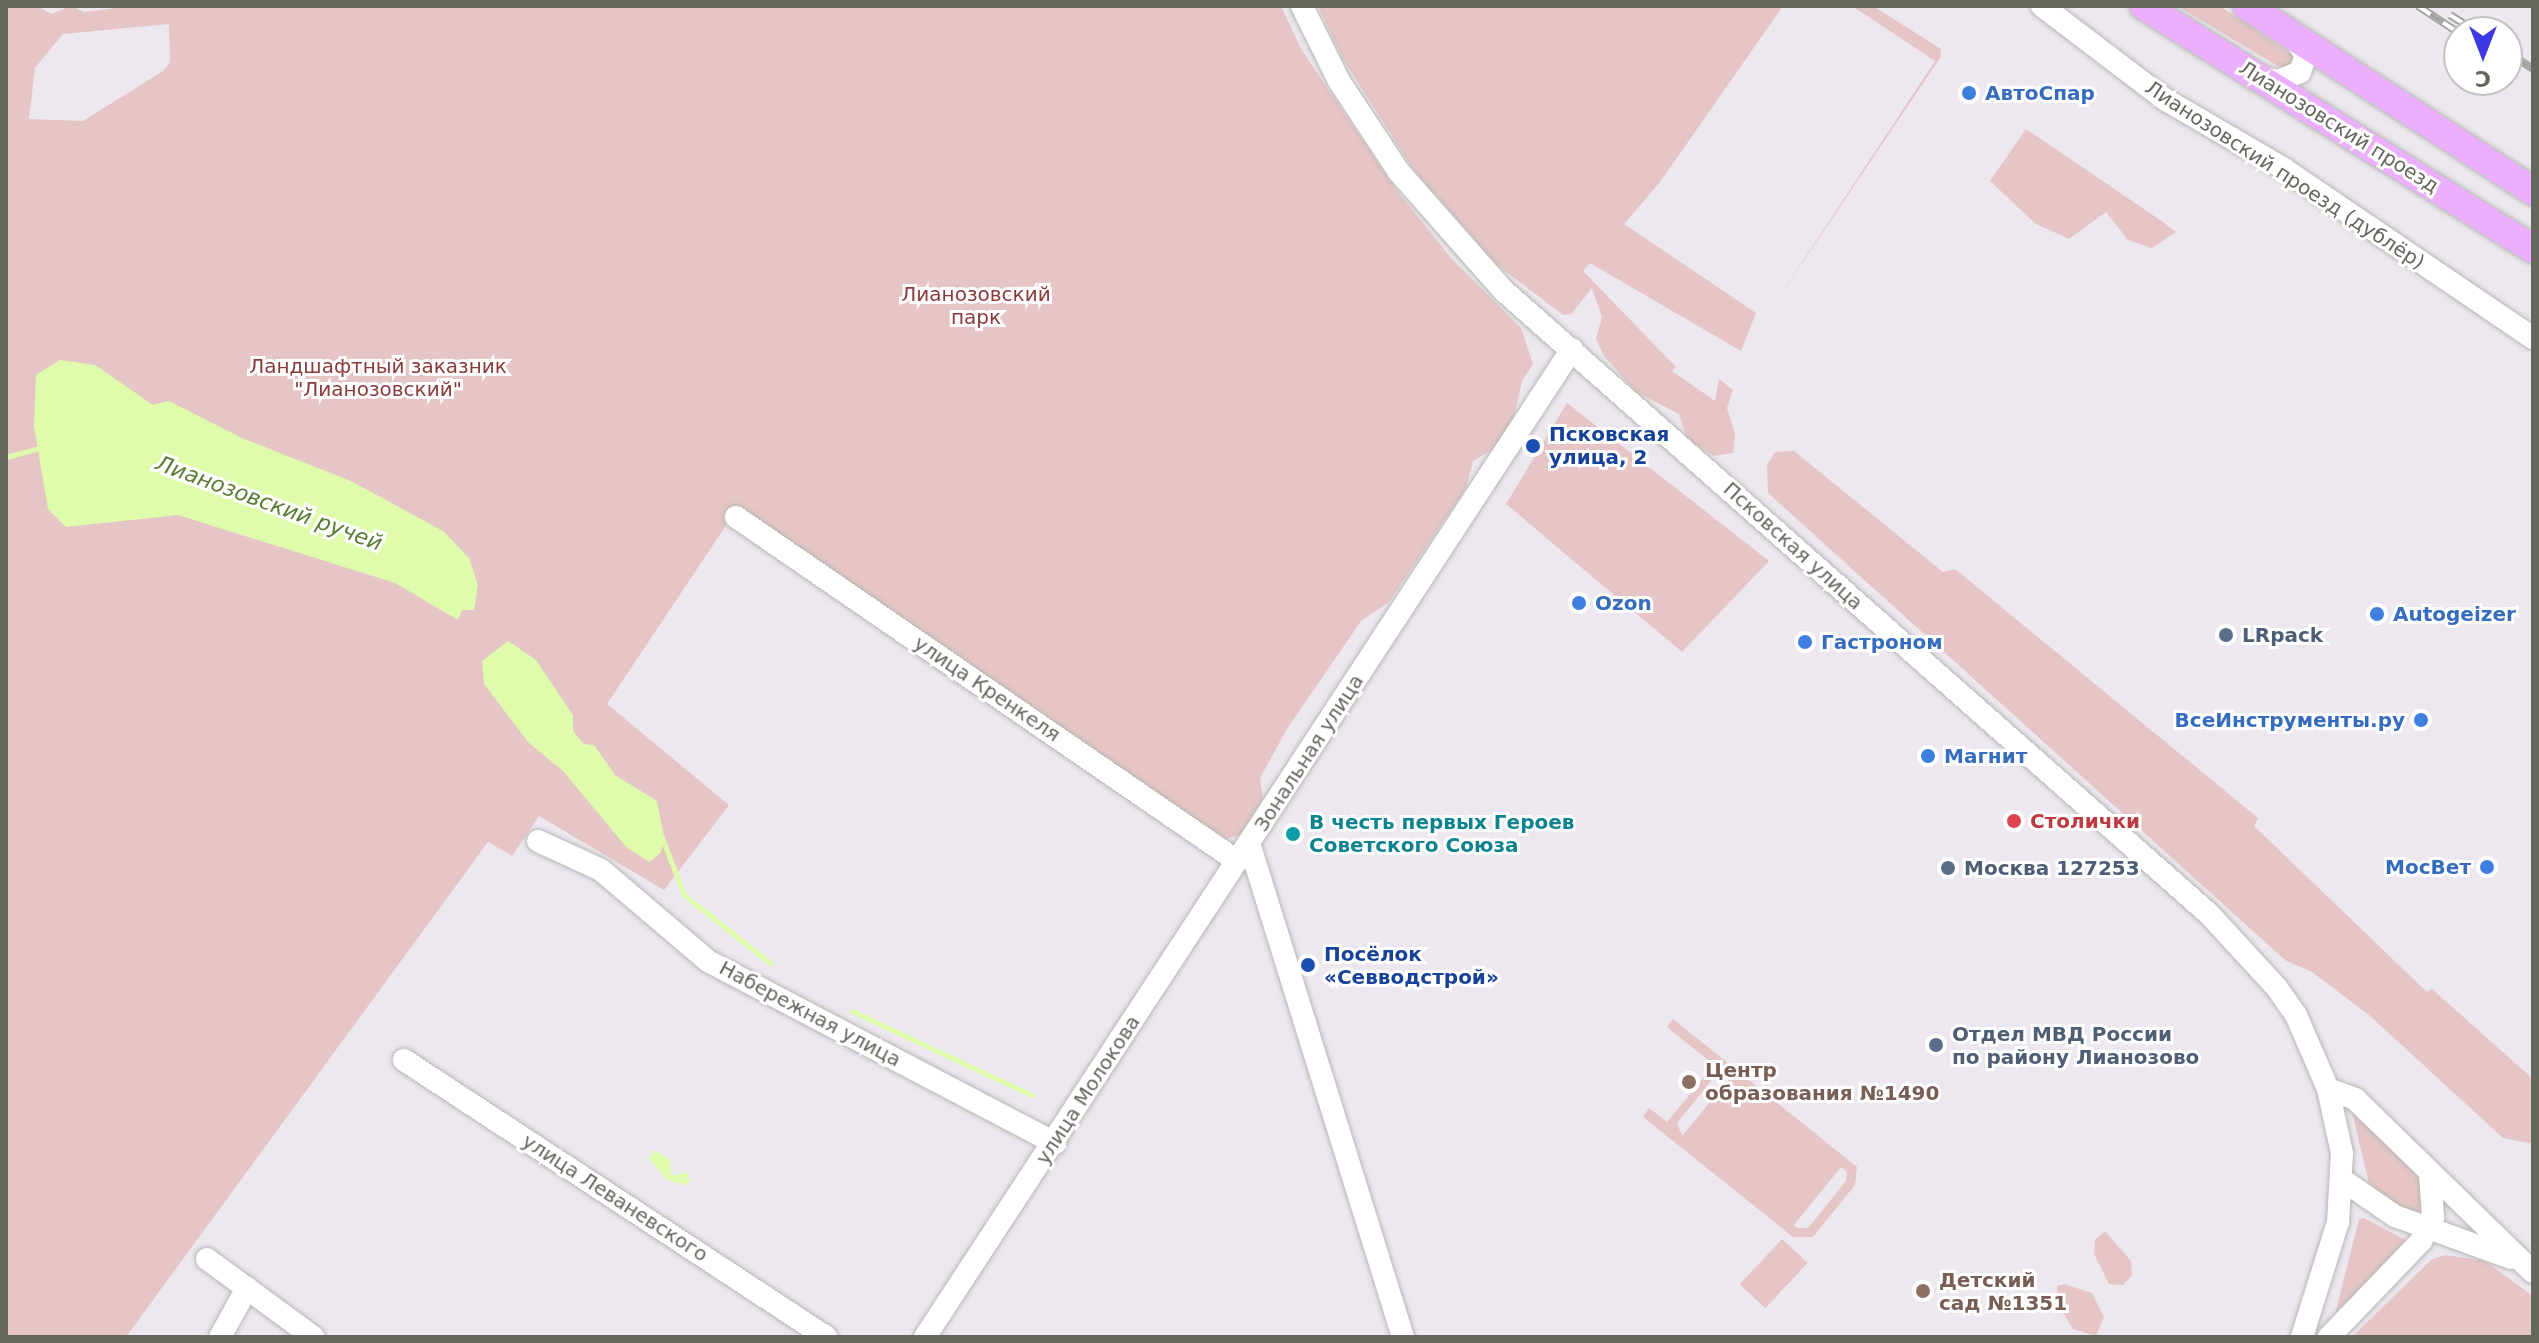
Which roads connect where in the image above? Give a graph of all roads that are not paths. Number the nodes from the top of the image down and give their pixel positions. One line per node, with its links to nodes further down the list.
1 (1302, 6): 10 (street, Псковская улица)
2 (2042, 6): 9 (street, Лианозовский проезд (дублёр))
3 (2144, 6): 6 (main road, Лианозовский проезд)
4 (2247, 6): 5 (main road)
5 (2295, 39): 6 (street); 7 (main road)
6 (2257, 76): 8 (main road, Лианозовский проезд)
7 (2533, 191)
8 (2533, 249)
9 (2533, 338)
10 (1572, 349): 13 (street, Зональная улица); 15 (street, Псковская улица)
11 (736, 517): 13 (street, улица Кренкеля)
12 (538, 841): 16 (street, Набережная улица)
13 (1243, 852): 16 (street, улица Молокова); 29 (street, Зональная улица)
14 (404, 1060): 27 (street, улица Леваневского)
15 (2328, 1089): 17 (street); 18 (street, Псковская улица)
16 (1055, 1143): 28 (street, улица Молокова)
17 (2430, 1174): 19 (street); 23 (street)
18 (2344, 1181): 19 (street); 30 (street, Псковская улица)
19 (2428, 1228): 20 (street); 21 (street)
20 (2480, 1245): 21 (street); 23 (street)
21 (2407, 1257): 31 (street)
22 (207, 1259): 24 (street)
23 (2531, 1270)
24 (247, 1288): 25 (street); 26 (street)
25 (220, 1337)
26 (313, 1337)
27 (826, 1337)
28 (925, 1337)
29 (1403, 1337)
30 (2302, 1337)
31 (2329, 1337)

